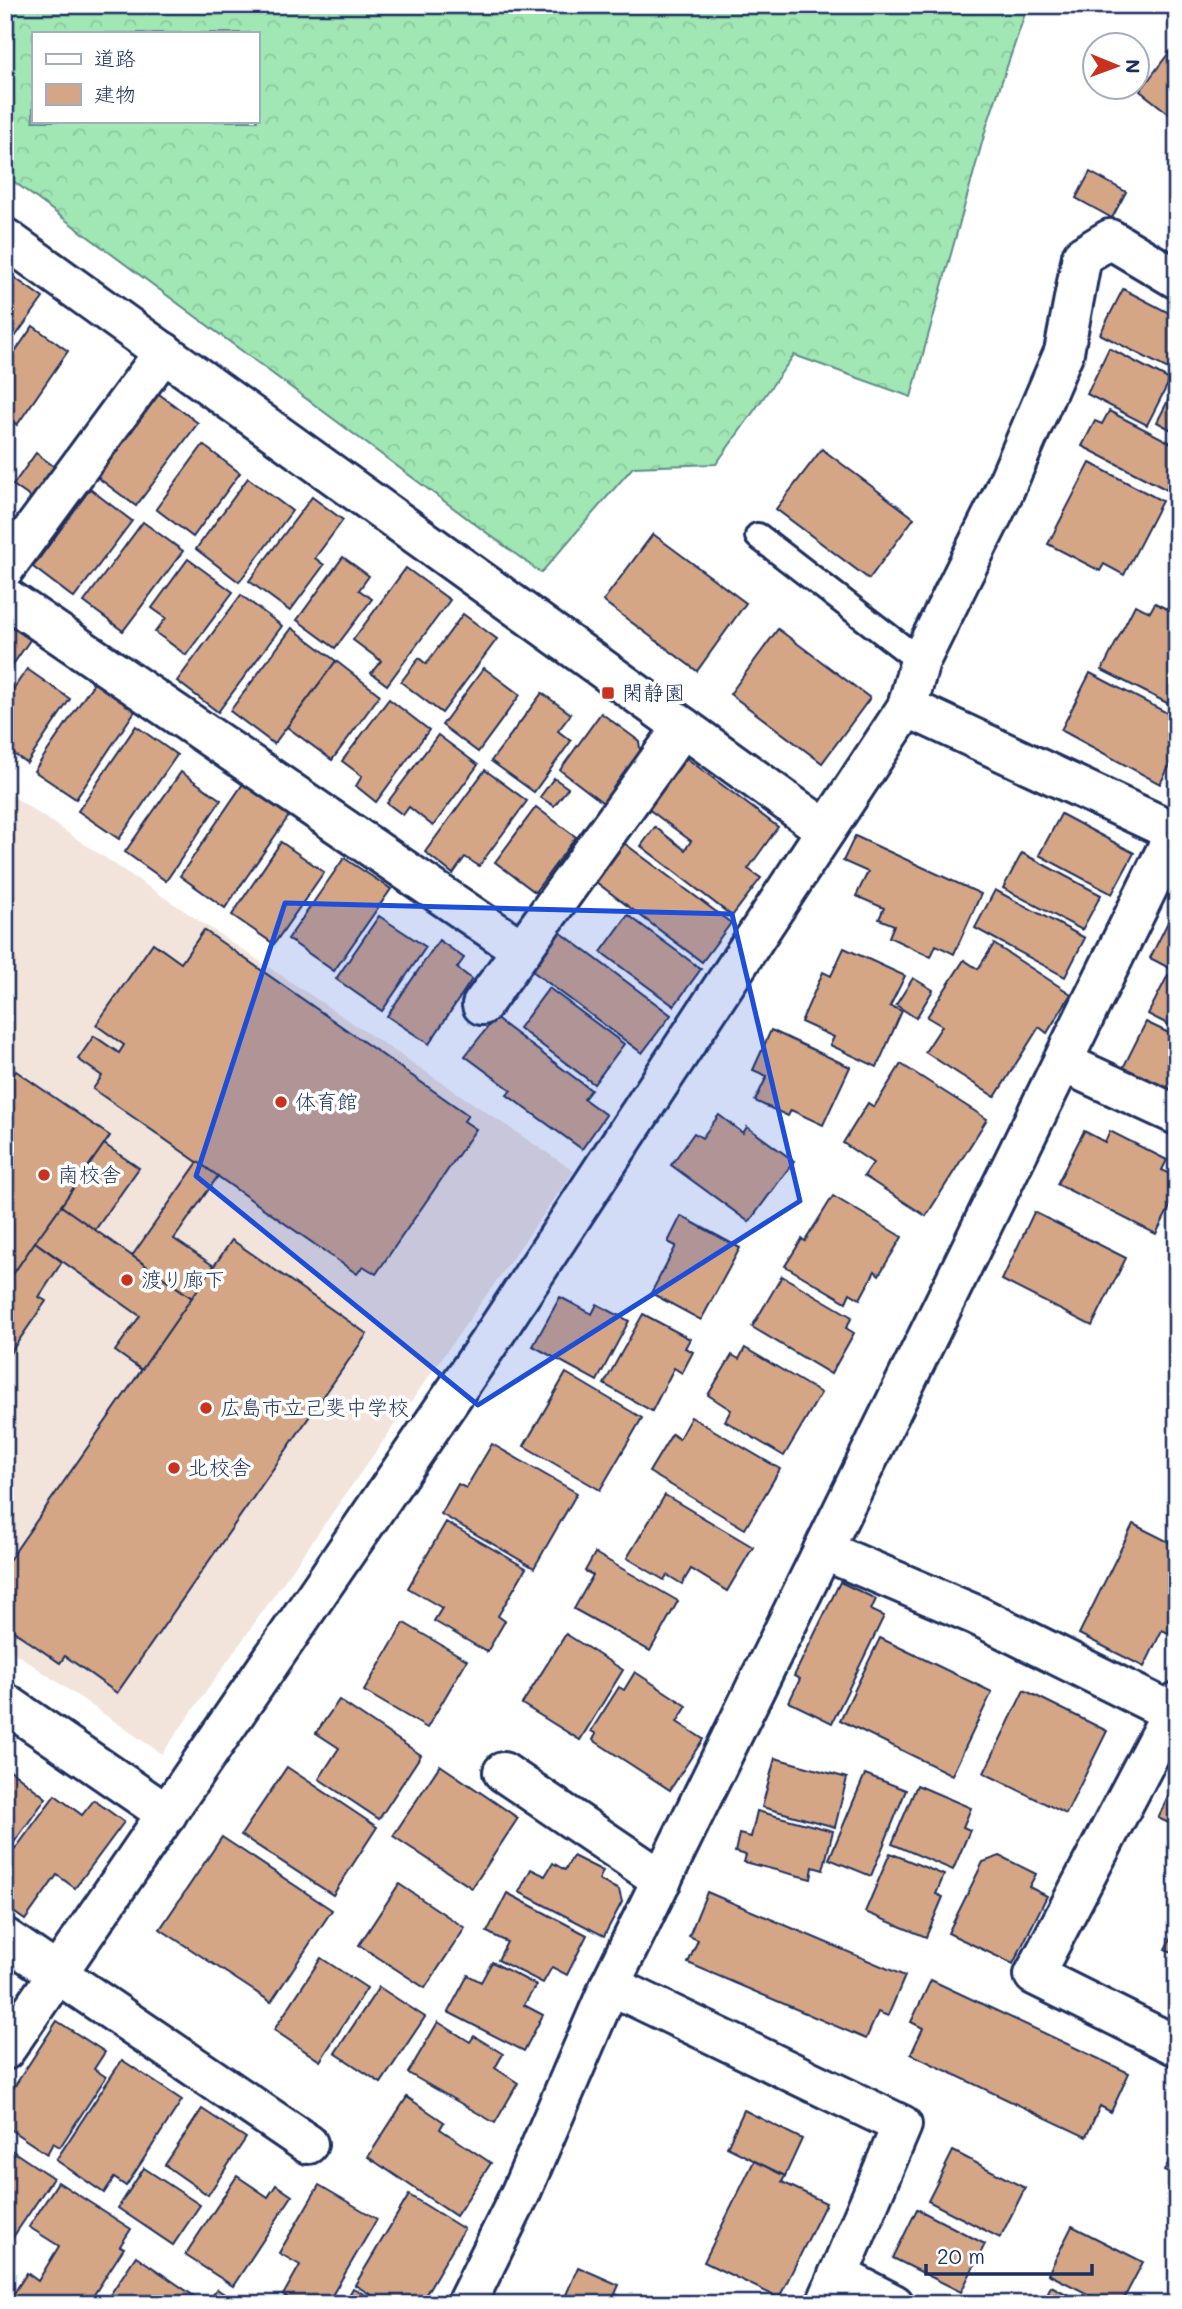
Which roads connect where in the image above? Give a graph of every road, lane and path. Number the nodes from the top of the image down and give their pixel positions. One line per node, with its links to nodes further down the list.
1 (5, 238): 3 (street)
2 (1177, 279): 7 (street)
3 (164, 352): 5 (street); 9 (street)
4 (758, 536): 7 (lane)
5 (5, 568)
6 (5, 597): 12 (street)
7 (920, 662): 8 (street)
8 (907, 707): 10 (street); 11 (street)
9 (683, 727): 10 (street); 12 (street)
10 (826, 830): 20 (street)
11 (1176, 831): 14 (street)
12 (522, 950): 13 (street)
13 (482, 1005)
14 (1064, 1063): 15 (street); 16 (street)
15 (1177, 1115)
16 (823, 1550): 18 (street); 21 (street)
17 (5, 1703): 20 (street)
18 (1174, 1707): 25 (street)
19 (503, 1772): 21 (street)
20 (167, 1814): 23 (street)
21 (662, 1880): 24 (street)
22 (5, 1937): 23 (street)
23 (58, 1973): 26 (street); 27 (street)
24 (611, 1986): 28 (street); 29 (street)
25 (1177, 2046)
26 (5, 2050)
27 (308, 2144)
28 (832, 2290): 30 (street)
29 (466, 2304)
30 (894, 2304)

